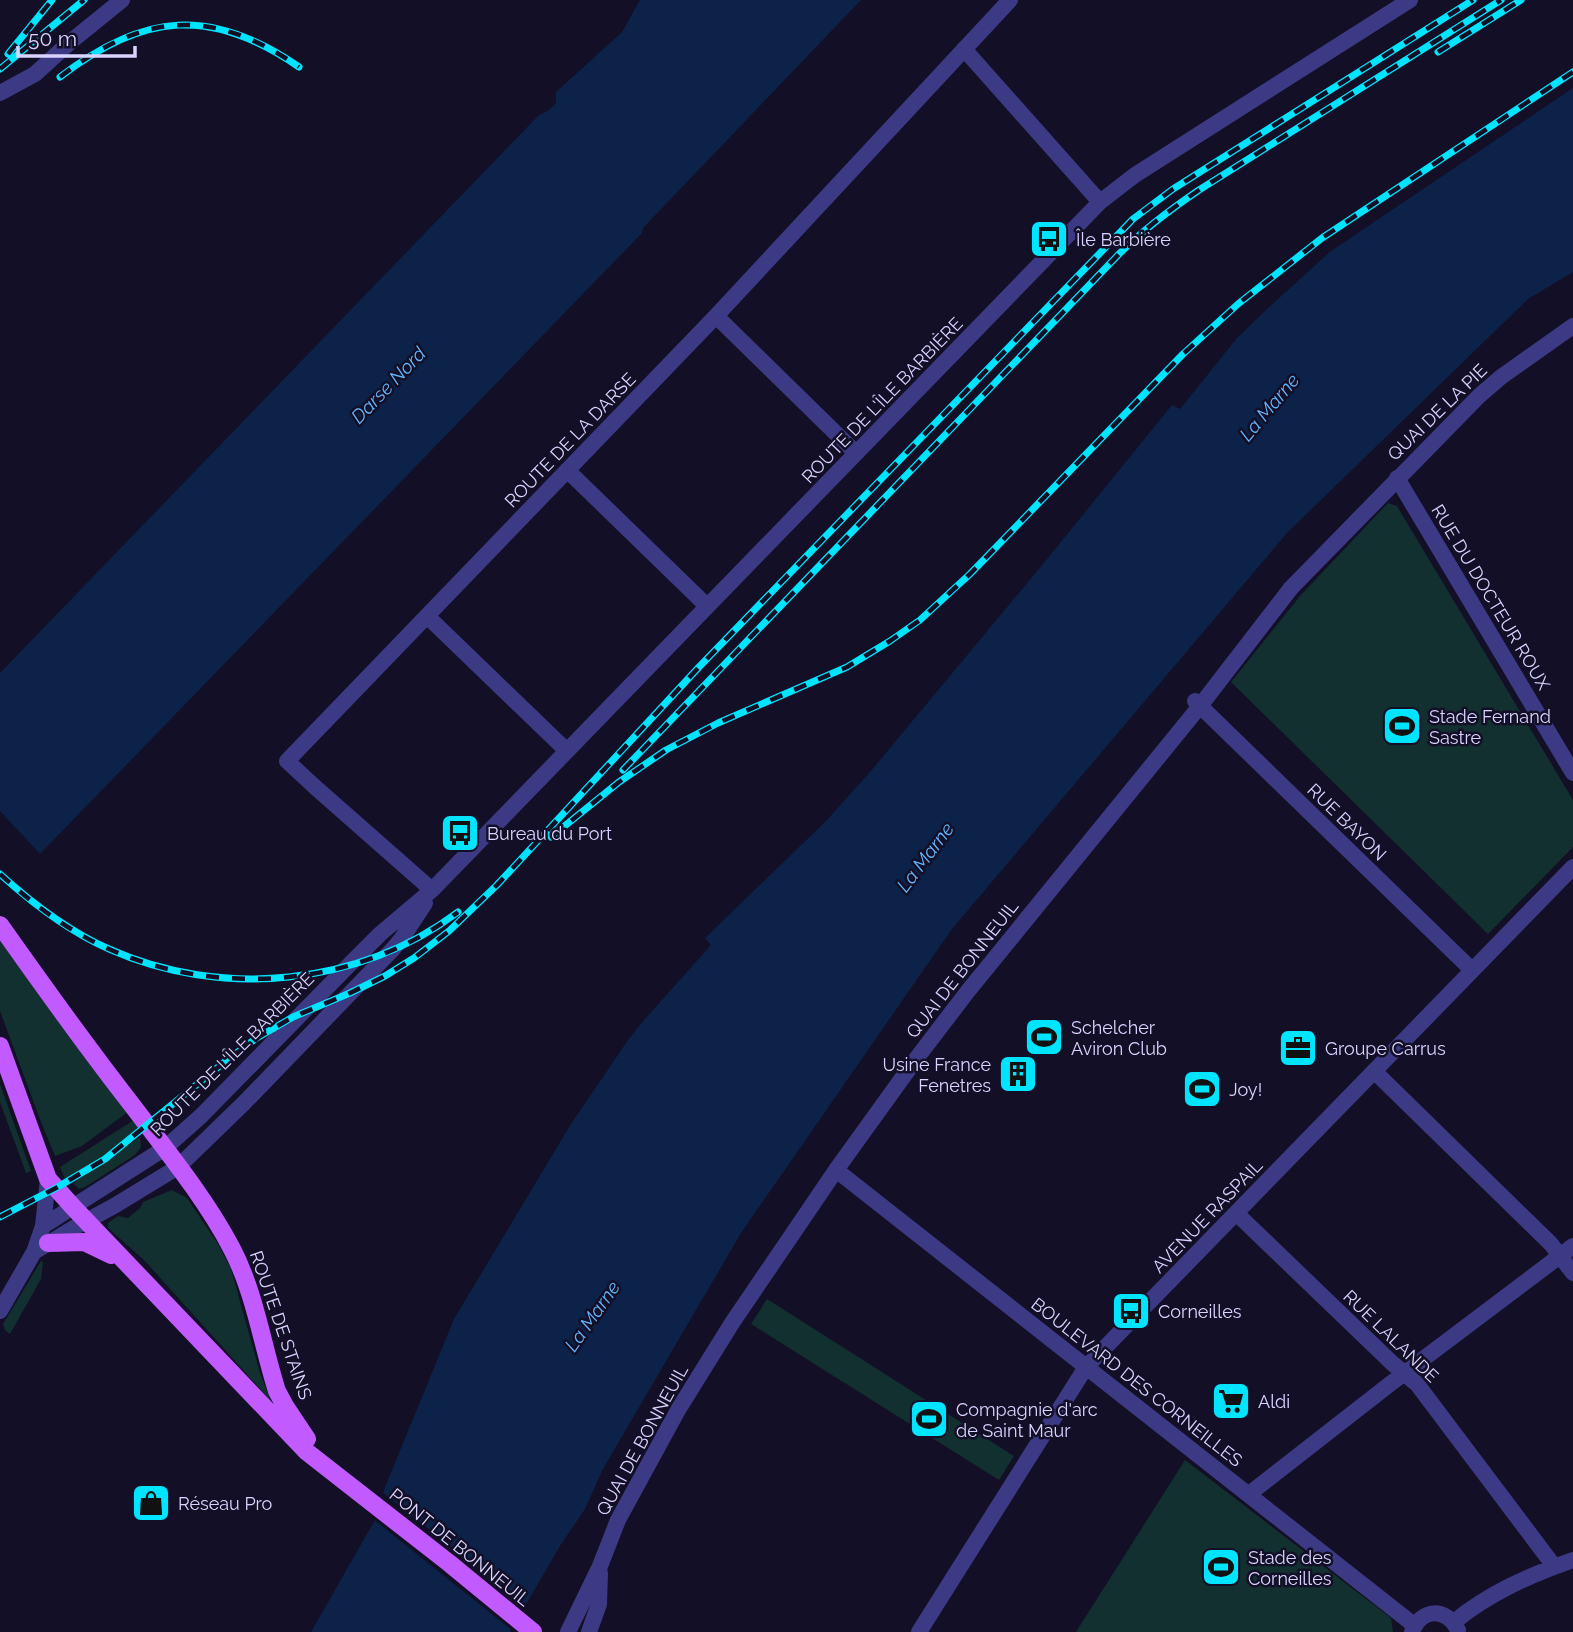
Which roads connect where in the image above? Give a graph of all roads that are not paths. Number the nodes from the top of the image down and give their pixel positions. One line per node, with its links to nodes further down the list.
1 (122, 0): 5 (street)
2 (1010, 0): 4 (street, ROUTE DE LA DARSE)
3 (1410, 0): 6 (street, ROUTE DE L'ÎLE BARBIÈRE)
4 (964, 49): 6 (street); 7 (street, ROUTE DE LA DARSE)
5 (0, 93)
6 (1100, 202): 9 (street, ROUTE DE L'ÎLE BARBIÈRE)
7 (716, 316): 9 (street); 10 (street, ROUTE DE LA DARSE)
8 (1573, 326): 11 (street, QUAI DE LA PIE)
9 (856, 453): 12 (street, ROUTE DE L'ÎLE BARBIÈRE)
10 (567, 470): 12 (street); 13 (street, ROUTE DE LA DARSE)
11 (1397, 478): 14 (street, QUAI DE BONNEUIL); 16 (street, RUE DU DOCTEUR ROUX)
12 (707, 607): 15 (street, ROUTE DE L'ÎLE BARBIÈRE)
13 (427, 616): 15 (street); 18 (street, ROUTE DE LA DARSE)
14 (1197, 704): 20 (street, RUE BAYON); 25 (street, QUAI DE BONNEUIL)
15 (567, 751): 18 (street, ROUTE DE L'ÎLE BARBIÈRE)
16 (1573, 773)
17 (1573, 867): 20 (street, AVENUE RASPAIL)
18 (432, 890): 23 (street, ROUTE DE L'ÎLE BARBIÈRE); 24 (street, ROUTE DE L'ÎLE BARBIÈRE)
19 (0, 925): 23 (main road, ROUTE DE STAINS)
20 (1472, 970): 22 (street, AVENUE RASPAIL)
21 (0, 1046): 26 (main road)
22 (1374, 1071): 28 (street, AVENUE RASPAIL); 31 (street)
23 (165, 1148): 24 (main road, ROUTE DE STAINS); 27 (street, ROUTE DE L'ÎLE BARBIÈRE)
24 (178, 1167): 29 (street, ROUTE DE L'ÎLE BARBIÈRE); 37 (main road, ROUTE DE STAINS)
25 (836, 1170): 35 (street, BOULEVARD DES CORNEILLES); 40 (street, QUAI DE BONNEUIL)
26 (48, 1178): 27 (main road); 30 (street)
27 (73, 1207): 29 (main road); 30 (street, ROUTE DE L'ÎLE BARBIÈRE)
28 (1236, 1213): 35 (street, AVENUE RASPAIL); 36 (street, RUE LALANDE)
29 (85, 1221): 30 (street, ROUTE DE L'ÎLE BARBIÈRE); 32 (main road)
30 (42, 1240): 32 (main road); 34 (street)
31 (1567, 1251): 33 (street); 36 (street)
32 (122, 1260): 37 (main road)
33 (1573, 1273)
34 (0, 1311)
35 (1086, 1367): 38 (street, BOULEVARD DES CORNEILLES); 47 (street, AVENUE RASPAIL)
36 (1404, 1374): 38 (street); 41 (street, RUE LALANDE)
37 (361, 1494): 44 (main road, PONT DE BONNEUIL)
38 (1249, 1494): 43 (street, BOULEVARD DES CORNEILLES)
39 (1573, 1560): 41 (street)
40 (600, 1566): 45 (street, QUAI DE BONNEUIL); 46 (street, QUAI DE BONNEUIL)
41 (1554, 1566): 42 (street)
42 (1456, 1627): 43 (street)
43 (1413, 1628)
44 (532, 1631)
45 (568, 1632)
46 (589, 1632)
47 (919, 1632)

